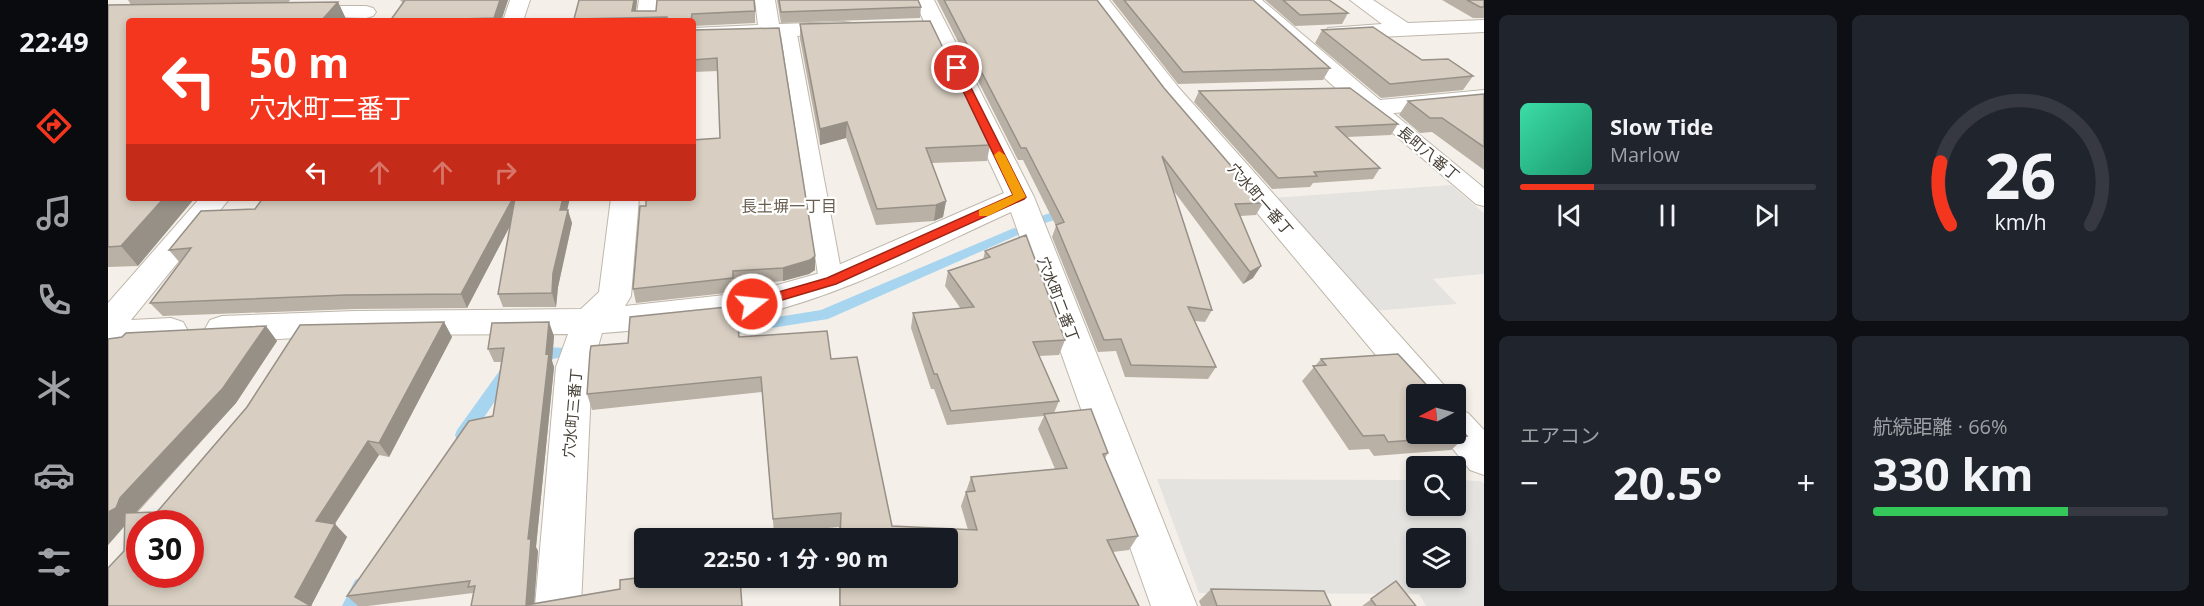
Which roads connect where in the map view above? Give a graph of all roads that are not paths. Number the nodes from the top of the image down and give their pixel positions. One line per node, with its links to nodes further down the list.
1 (520, 0): 10 (street)
2 (649, 0): 11 (street)
3 (765, 0): 14 (street)
4 (924, 0): 24 (street, 穴水町二番丁)
5 (1098, 0): 21 (street, 穴水町一番丁)
6 (1250, 0): 17 (street)
7 (1360, 0): 15 (street)
8 (367, 11): 9 (street)
9 (284, 13)
10 (514, 18)
11 (646, 18)
12 (1484, 26): 15 (street)
13 (867, 27): 14 (street)
14 (778, 30): 16 (street); 28 (lane)
15 (1404, 30): 17 (street)
16 (696, 34)
17 (1289, 35): 19 (street)
18 (1316, 90): 19 (street)
19 (1350, 90): 23 (street)
20 (1203, 92): 21 (street)
21 (1170, 93): 34 (street, 穴水町一番丁)
22 (1484, 97): 23 (street)
23 (1375, 108): 25 (lane, 長町八番丁)
24 (1020, 197): 28 (street); 38 (street, 穴水町二番丁)
25 (1484, 199)
26 (213, 201): 30 (street)
27 (625, 201): 29 (street, 穴水町三番丁)
28 (831, 281): 29 (street)
29 (589, 321): 31 (street); 37 (street, 穴水町三番丁)
30 (108, 325)
31 (304, 325): 32 (street); 33 (lane)
32 (108, 334)
33 (287, 353)
34 (1421, 384)
35 (1466, 437): 36 (street)
36 (1484, 458)
37 (558, 606)
38 (1174, 606)

